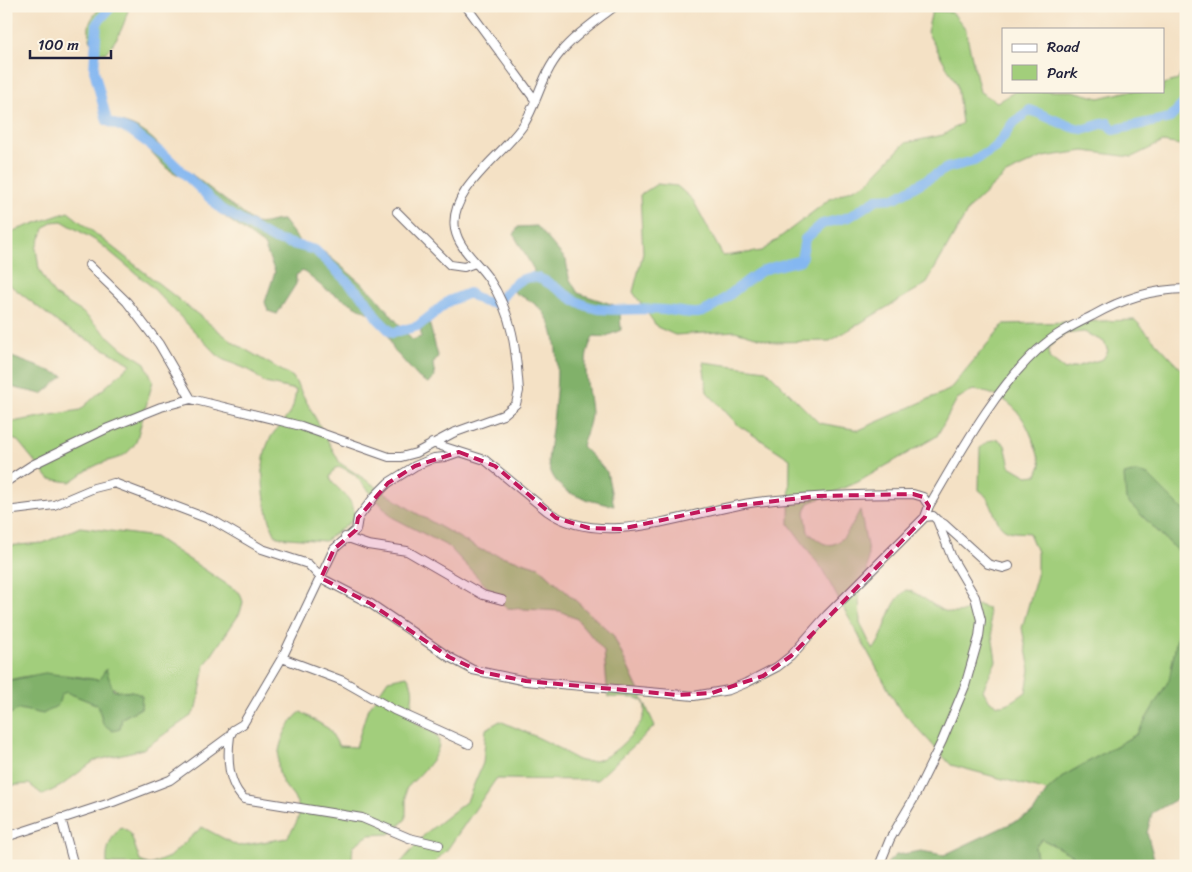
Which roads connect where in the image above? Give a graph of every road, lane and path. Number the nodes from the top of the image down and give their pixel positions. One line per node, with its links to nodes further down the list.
1 (466, 6): 3 (street)
2 (615, 6): 3 (street)
3 (535, 100): 5 (street)
4 (397, 212): 5 (street)
5 (475, 263): 9 (street)
6 (89, 265): 8 (street)
7 (1186, 290): 12 (street)
8 (191, 399): 9 (street); 11 (street)
9 (432, 443): 10 (street)
10 (459, 452): 12 (street); 16 (street)
11 (6, 482)
12 (929, 506): 14 (street)
13 (6, 511): 18 (street)
14 (925, 518): 15 (street); 18 (street)
15 (937, 520): 17 (street); 27 (street)
16 (345, 537): 18 (street); 19 (street)
17 (1009, 566)
18 (321, 578): 20 (street)
19 (502, 600)
20 (282, 658): 21 (street); 22 (street)
21 (230, 736): 23 (street); 25 (street)
22 (469, 744)
23 (61, 818): 24 (street); 26 (street)
24 (6, 837)
25 (439, 845)
26 (74, 866)
27 (878, 866)

